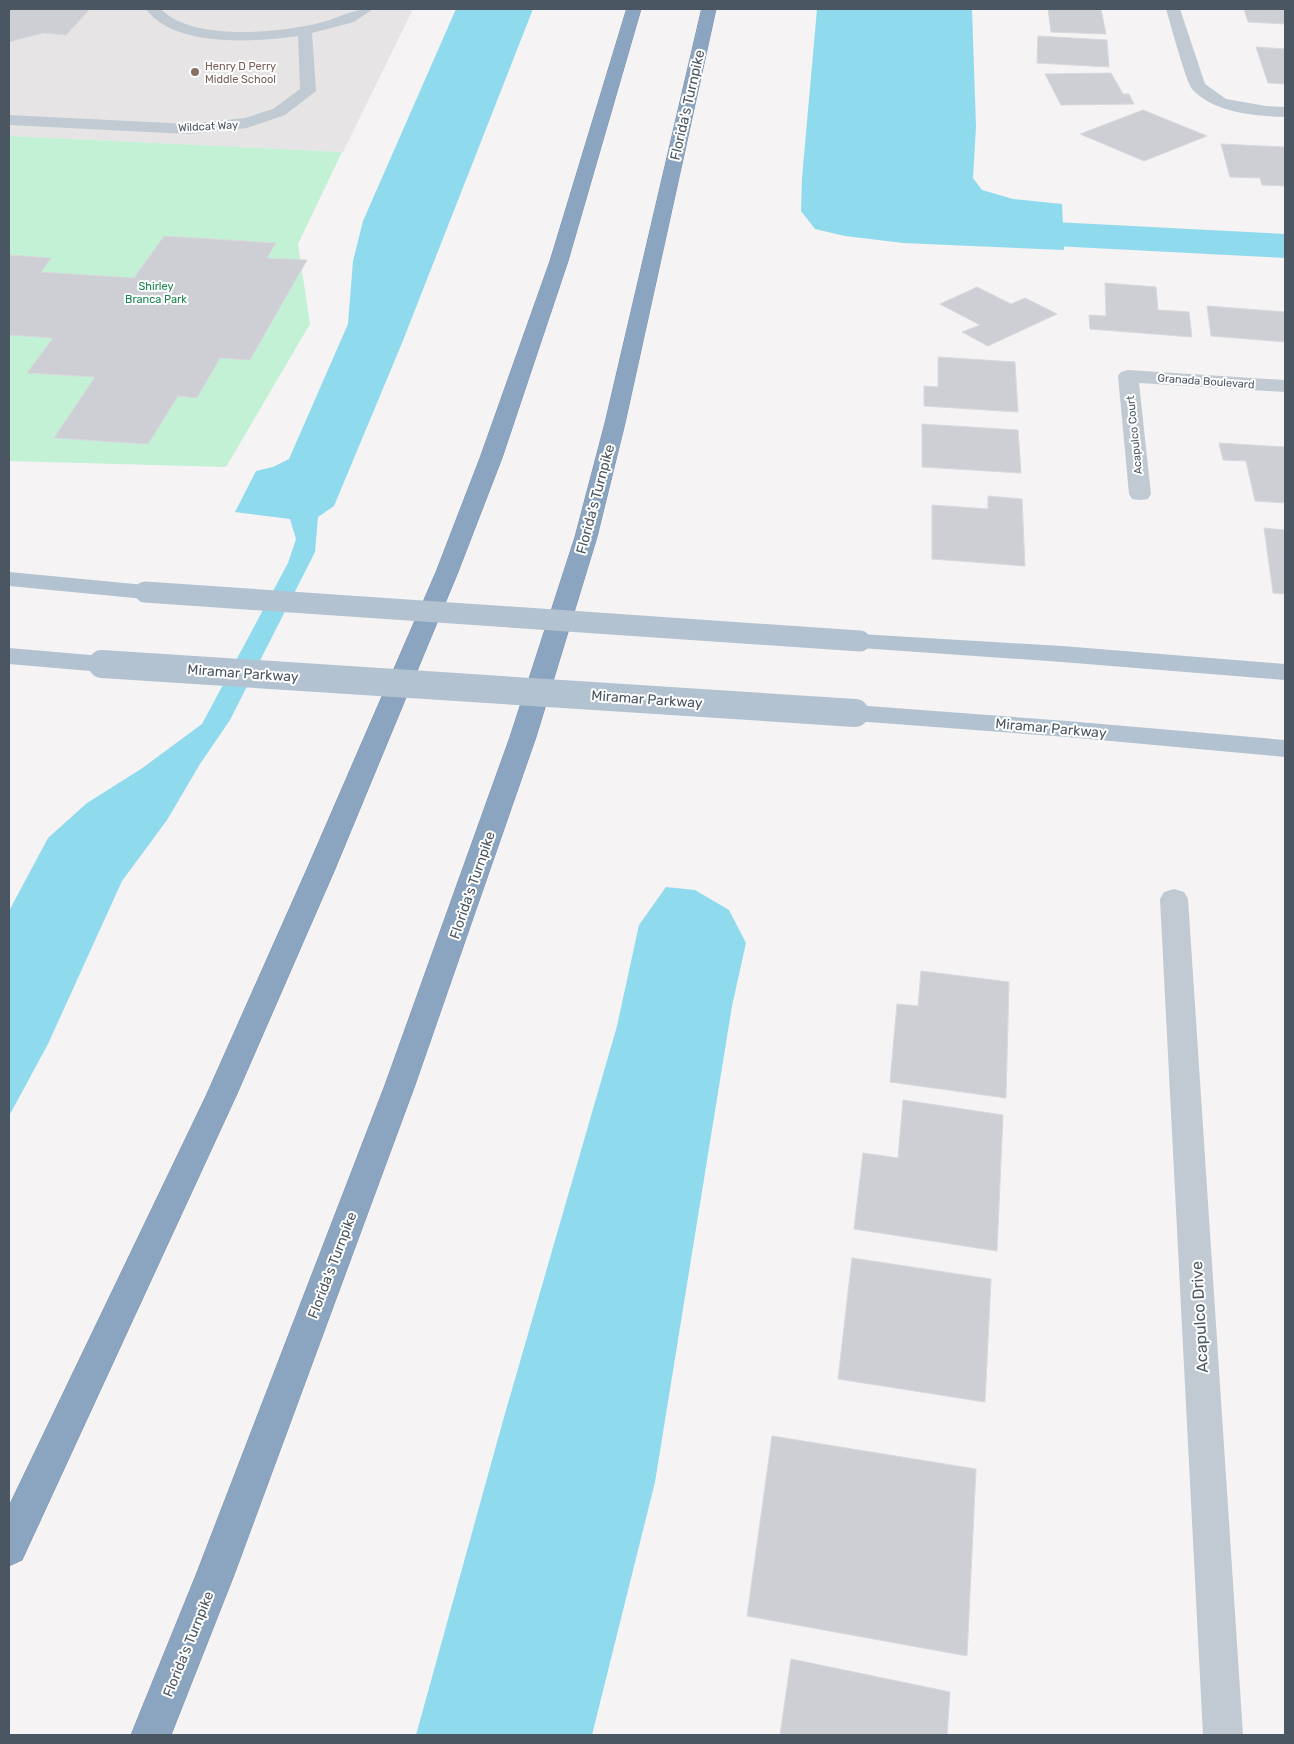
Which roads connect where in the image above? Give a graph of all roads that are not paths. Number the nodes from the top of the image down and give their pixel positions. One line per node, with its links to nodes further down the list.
1 (153, 9): 6 (street)
2 (366, 9): 6 (street)
3 (634, 9): 17 (highway)
4 (708, 9): 18 (highway, Florida's Turnpike)
5 (1173, 9): 7 (street)
6 (305, 31): 8 (street, Wildcat Way)
7 (1285, 112)
8 (9, 120)
9 (1128, 376): 10 (street, Granada Boulevard); 11 (street, Acapulco Court)
10 (1285, 386)
11 (1140, 494)
12 (9, 579): 14 (main road, bridge)
13 (9, 656): 15 (main road, Miramar Parkway, bridge)
14 (1285, 672)
15 (1285, 749)
16 (1174, 899): 19 (street, Acapulco Drive)
17 (9, 1546)
18 (152, 1735)
19 (1223, 1735)

